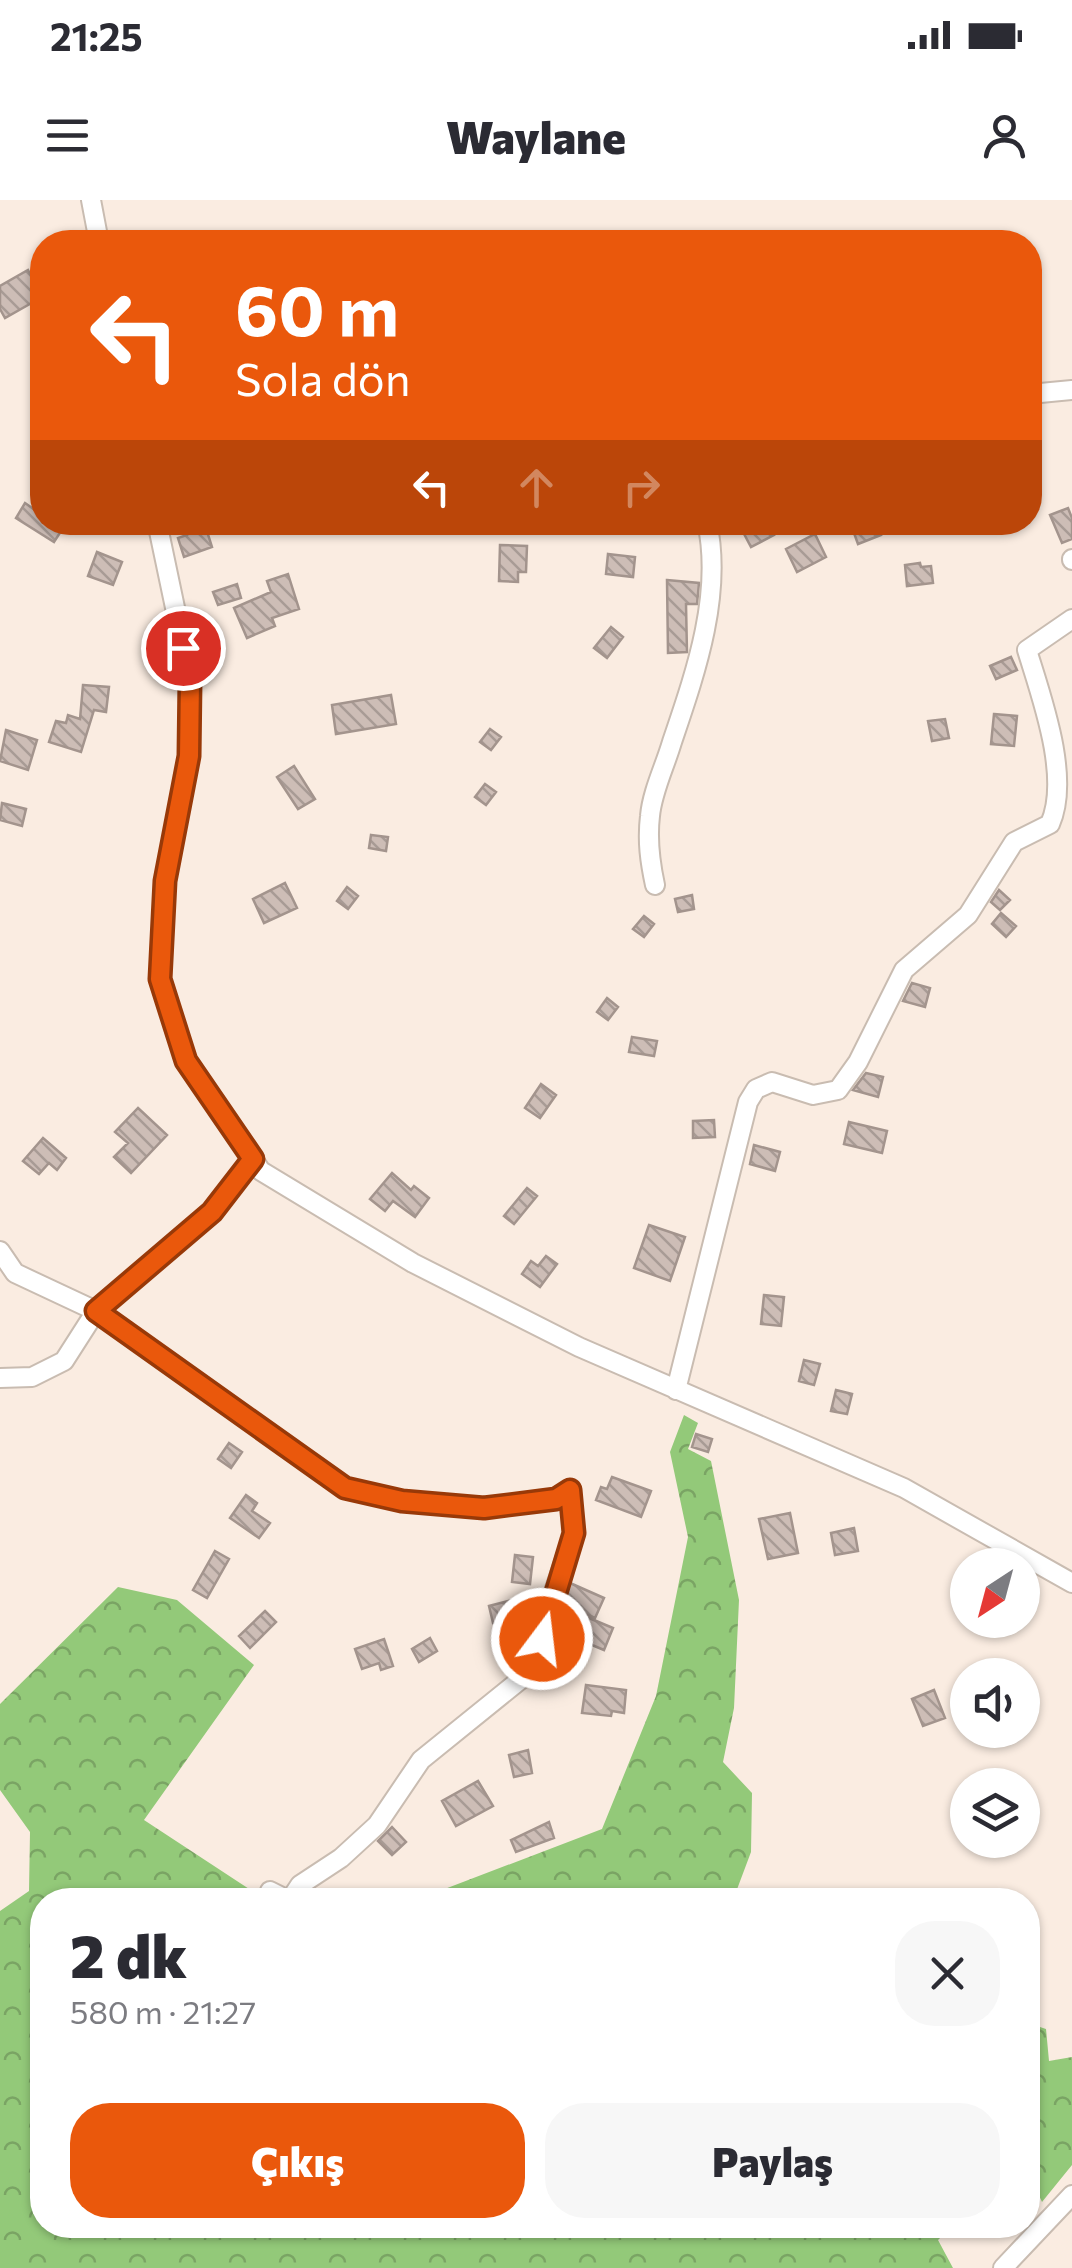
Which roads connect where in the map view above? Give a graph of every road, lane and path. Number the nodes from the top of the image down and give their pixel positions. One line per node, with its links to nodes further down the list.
1 (91, 200): 2 (street)
2 (97, 230)
3 (1072, 390): 4 (street)
4 (1042, 393)
5 (160, 535): 9 (street)
6 (709, 535): 8 (street)
7 (1072, 619): 13 (street)
8 (655, 886)
9 (253, 1159): 11 (street); 13 (street)
10 (0, 1251): 11 (street)
11 (96, 1311): 12 (street); 15 (street)
12 (0, 1378)
13 (676, 1390): 14 (street)
14 (1072, 1582)
15 (298, 1888)
16 (1072, 2195): 17 (street)
17 (1040, 2229)
18 (1031, 2238): 19 (street)
19 (1003, 2268)

